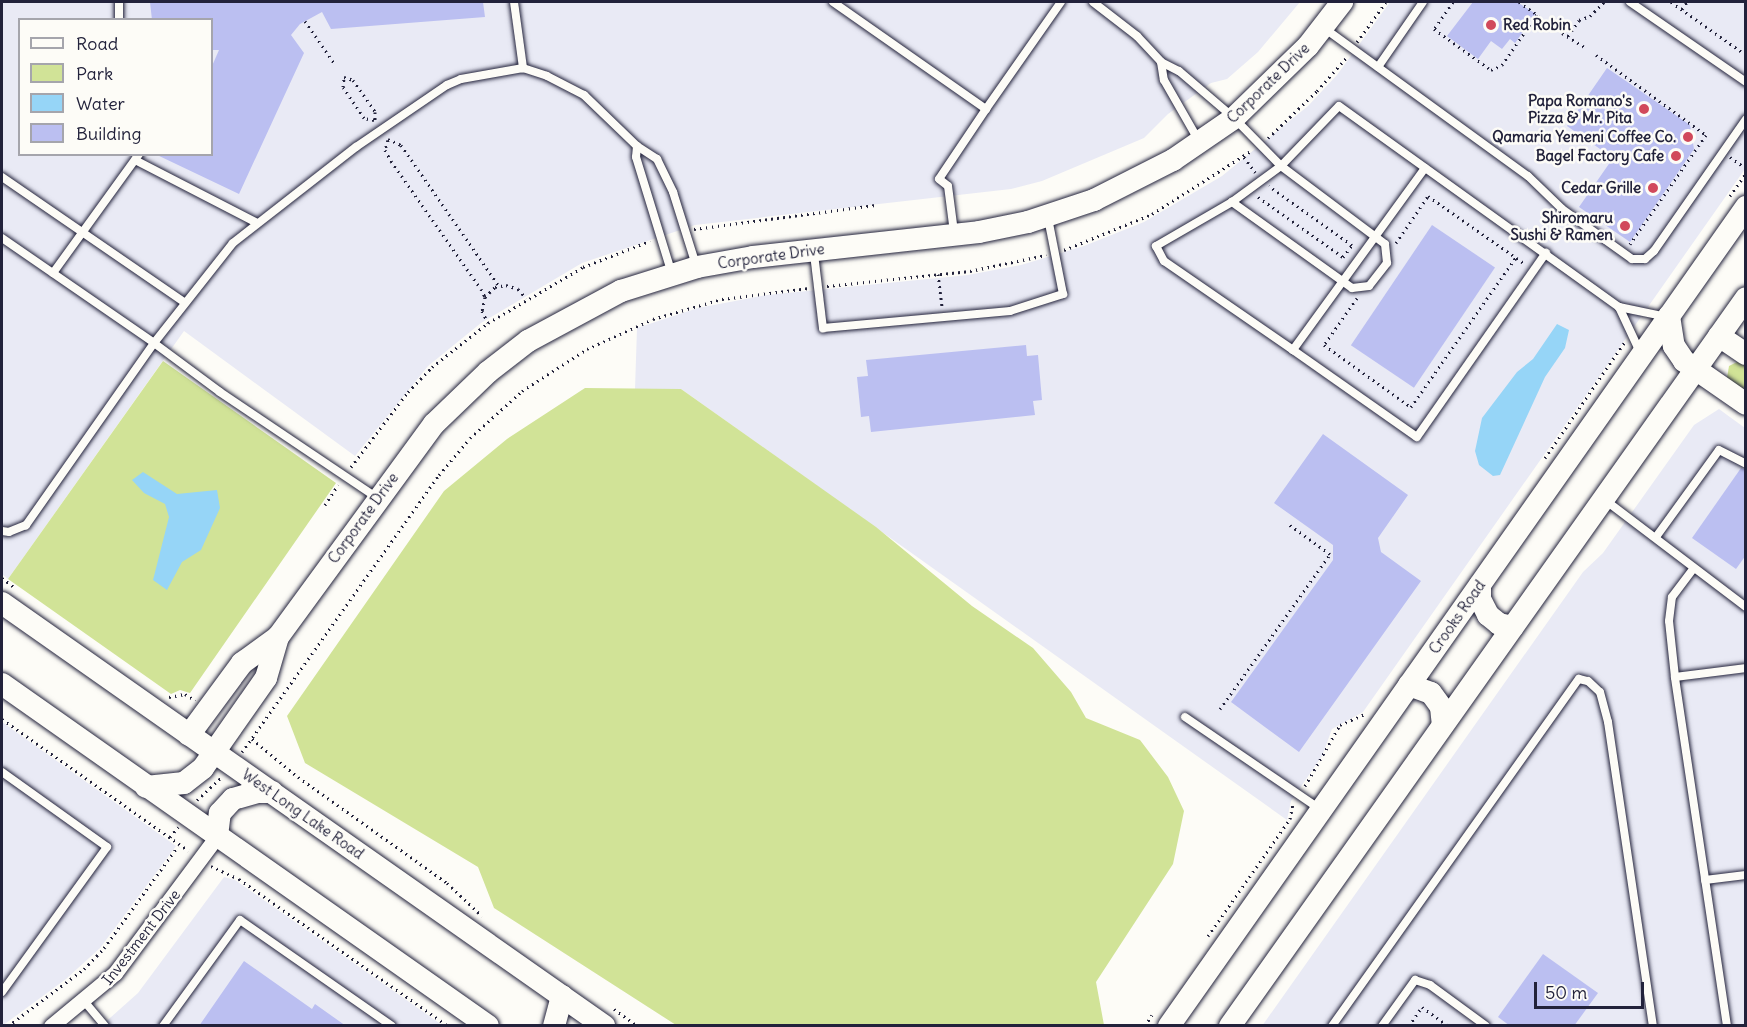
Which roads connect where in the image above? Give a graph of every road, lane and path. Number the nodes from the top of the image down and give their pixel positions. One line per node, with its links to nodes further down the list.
1 (119, 2): 16 (lane)
2 (514, 2): 29 (lane)
3 (833, 2): 31 (lane)
4 (1061, 2): 31 (lane)
5 (1093, 2): 26 (lane)
6 (1342, 2): 18 (main road, Corporate Drive)
7 (1386, 2): 21 (path)
8 (1423, 2): 28 (lane)
9 (1453, 2): 10 (path)
10 (1519, 2)
11 (1604, 2): 20 (path)
12 (1630, 2): 30 (lane)
13 (1671, 2): 15 (path)
14 (1687, 2): 15 (path)
15 (1682, 9): 24 (path)
16 (119, 18)
17 (305, 21): 27 (path)
18 (1323, 28): 28 (lane); 32 (main road, Corporate Drive)
19 (1562, 33): 20 (path)
20 (1568, 36): 22 (path)
21 (1359, 40)
22 (1584, 46)
23 (1596, 55): 58 (path)
24 (1746, 55)
25 (1347, 57): 35 (path)
26 (1161, 62): 32 (lane); 36 (lane)
27 (334, 63)
28 (1378, 67): 33 (lane)
29 (523, 68): 37 (lane); 52 (lane)
30 (1746, 82)
31 (986, 109): 56 (lane)
32 (1234, 118): 36 (main road, Corporate Drive); 42 (lane)
33 (1746, 119)
34 (374, 121): 34 (path)
35 (1270, 135)
36 (1200, 143): 51 (main road, Corporate Drive)
37 (637, 146): 67 (lane); 69 (lane)
38 (1253, 150): 41 (path)
39 (1729, 156): 44 (path)
40 (137, 157): 52 (lane); 54 (lane)
41 (1244, 157): 45 (path); 60 (path)
42 (1281, 166): 43 (lane); 48 (lane); 55 (lane)
43 (1425, 168): 55 (lane); 62 (lane)
44 (1746, 168)
45 (1256, 174)
46 (2, 177): 54 (lane)
47 (1269, 185): 47 (path)
48 (1232, 202): 71 (lane); 87 (lane)
49 (877, 205): 53 (path)
50 (1746, 207): 82 (main road, Crooks Road)
51 (1048, 216): 56 (main road, Corporate Drive); 61 (lane)
52 (255, 222): 79 (lane)
53 (695, 228)
54 (84, 231): 68 (lane); 79 (lane)
55 (1375, 233): 71 (lane); 71 (lane)
56 (954, 236): 61 (main road, Corporate Drive)
57 (2, 238): 68 (lane)
58 (1620, 239)
59 (653, 240): 77 (path)
60 (1067, 249)
61 (813, 250): 67 (main road, Corporate Drive)
62 (1546, 253): 80 (lane); 87 (lane)
63 (1395, 254): 65 (path)
64 (1045, 255): 70 (path)
65 (1516, 257): 66 (path); 76 (path)
66 (1527, 265)
67 (696, 267): 69 (main road, Corporate Drive)
68 (53, 273): 85 (lane)
69 (672, 274): 95 (main road, Corporate Drive)
70 (938, 274): 73 (path); 81 (path)
71 (1342, 281): 87 (lane)
72 (499, 286): 75 (path); 75 (path); 77 (path)
73 (827, 286)
74 (804, 288): 121 (path)
75 (485, 297): 83 (path)
76 (1365, 297)
77 (526, 298): 83 (path)
78 (1746, 298): 84 (main road)
79 (184, 303): 85 (lane)
80 (1619, 307): 82 (lane); 86 (lane)
81 (942, 309)
82 (1669, 316): 86 (main road, Crooks Road); 89 (main road)
83 (488, 322): 93 (path)
84 (1719, 336): 88 (main road); 89 (main road)
85 (154, 343): 95 (lane); 99 (lane)
86 (1634, 346): 92 (path); 103 (main road, Crooks Road)
87 (1293, 350)
88 (1746, 354)
89 (1696, 369): 90 (main road); 96 (main road)
90 (1746, 404)
91 (1746, 464): 100 (lane)
92 (1540, 465)
93 (351, 467)
94 (338, 485): 97 (path)
95 (377, 498): 107 (main road, Corporate Drive)
96 (1604, 499): 100 (lane); 106 (main road)
97 (325, 505)
98 (1287, 523): 115 (path)
99 (2, 531)
100 (1656, 537): 101 (lane)
101 (1692, 570): 105 (lane); 109 (lane)
102 (2, 578): 104 (path)
103 (1480, 585): 106 (main road); 111 (main road, Crooks Road)
104 (8, 596): 120 (main road, West Long Lake Road)
105 (1746, 607)
106 (1513, 627): 118 (main road)
107 (278, 637): 120 (main road, Corporate Drive); 123 (main road, Corporate Drive)
108 (1746, 668): 109 (lane)
109 (1675, 676): 137 (lane)
110 (2, 684): 127 (main road)
111 (1409, 685): 118 (main road); 131 (main road, Crooks Road)
112 (164, 693): 113 (path)
113 (201, 704)
114 (1372, 704): 126 (path)
115 (1220, 709)
116 (1185, 717): 131 (lane)
117 (2, 719): 134 (path)
118 (1443, 725): 155 (main road)
119 (244, 734): 121 (path)
120 (189, 735): 123 (main road, West Long Lake Road)
121 (252, 739): 122 (path); 138 (path)
122 (247, 746)
123 (215, 753): 127 (main road, Corporate Drive); 128 (main road, West Long Lake Road)
124 (2, 772): 140 (lane)
125 (225, 775): 130 (path)
126 (1306, 784)
127 (146, 787): 133 (main road)
128 (272, 792): 133 (main road); 141 (main road, West Long Lake Road)
129 (1294, 802): 139 (path)
130 (194, 803)
131 (1322, 810): 144 (main road, Crooks Road)
132 (175, 831): 134 (path)
133 (218, 836): 142 (street, Investment Drive); 145 (main road)
134 (170, 837): 146 (path)
135 (218, 871): 151 (path)
136 (1746, 875): 137 (lane)
137 (1705, 880): 162 (lane)
138 (485, 918)
139 (1204, 941)
140 (2, 992)
141 (562, 996): 143 (main road, West Long Lake Road); 152 (main road)
142 (84, 1001): 147 (street, Investment Drive); 148 (lane)
143 (606, 1015): 153 (path)
144 (1163, 1016): 154 (path)
145 (482, 1024)
146 (8, 1026)
147 (51, 1026)
148 (105, 1026)
149 (163, 1026): 150 (lane)
150 (392, 1026)
151 (447, 1026)
152 (554, 1026)
153 (638, 1026)
154 (1145, 1026)
155 (1230, 1026)
156 (1332, 1026): 161 (lane)
157 (1382, 1026): 160 (lane)
158 (1409, 1026): 159 (path)
159 (1448, 1026)
160 (1486, 1026)
161 (1653, 1026)
162 (1727, 1026)

